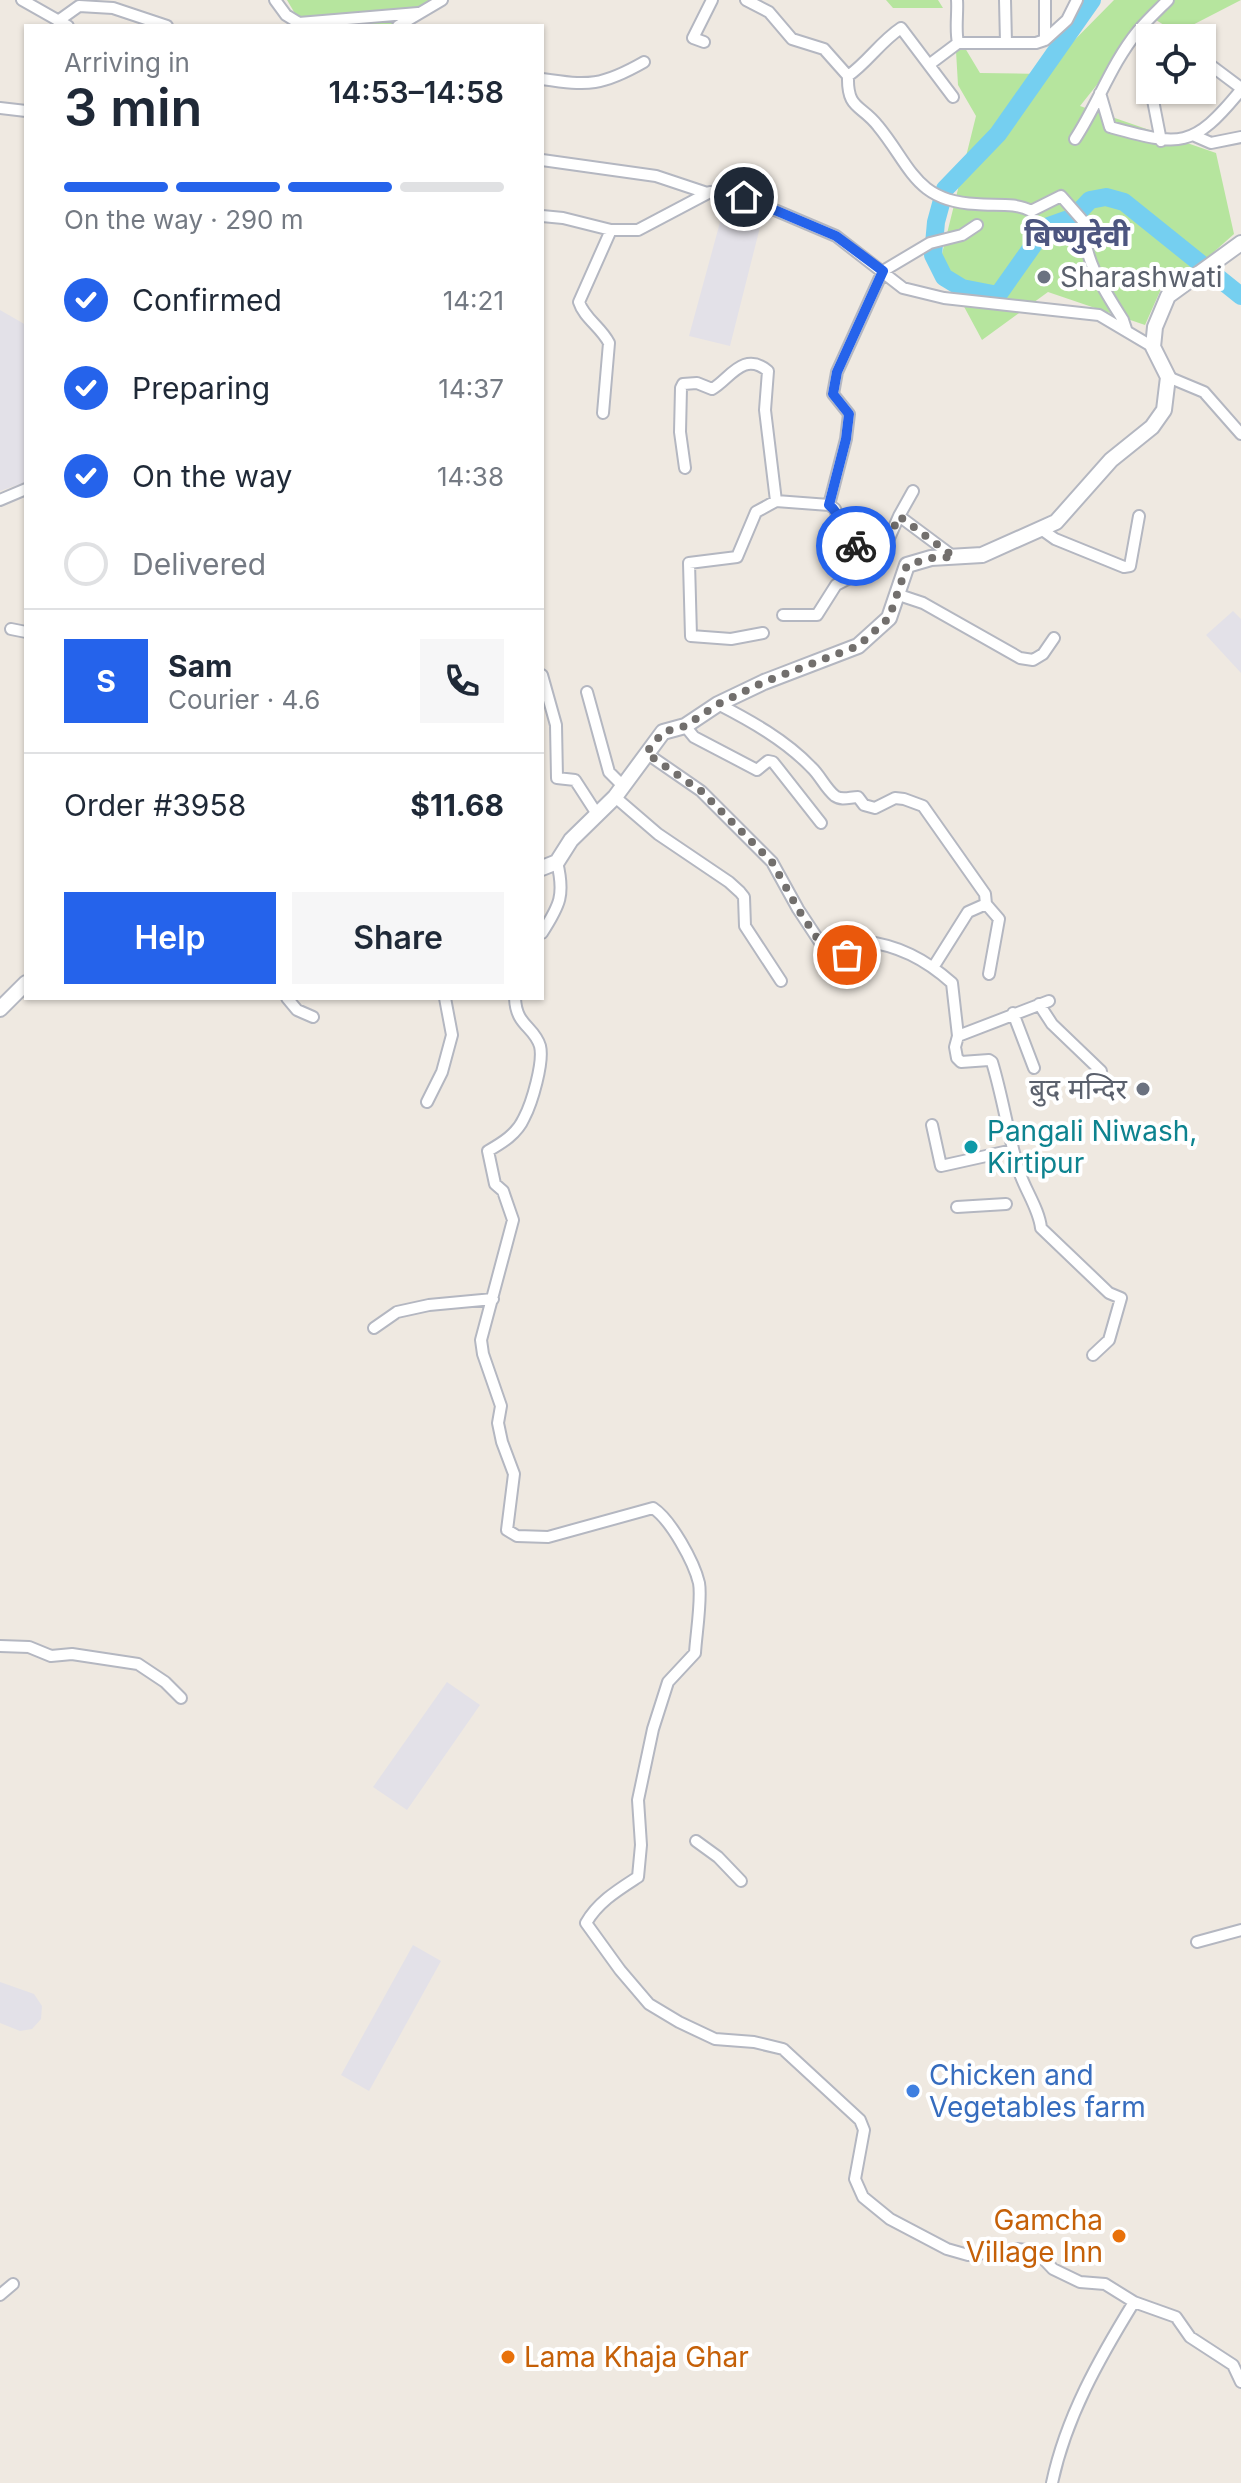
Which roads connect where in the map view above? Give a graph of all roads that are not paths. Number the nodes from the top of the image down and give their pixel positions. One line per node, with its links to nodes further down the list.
1 (22, 0): 12 (street)
2 (275, 0): 14 (street)
3 (442, 0): 11 (street)
4 (712, 0): 17 (street)
5 (749, 0): 23 (street)
6 (957, 0): 18 (street)
7 (1005, 0): 19 (street)
8 (1045, 0): 16 (street)
9 (1077, 0): 16 (street)
10 (1168, 0): 26 (street)
11 (418, 13): 14 (street); 15 (street)
12 (63, 23): 13 (street)
13 (161, 24)
14 (294, 24)
15 (401, 24)
16 (1045, 40): 19 (street)
17 (704, 42)
18 (958, 43): 19 (street); 21 (street)
19 (1006, 43)
20 (644, 62): 24 (street)
21 (930, 64): 23 (street); 27 (street)
22 (1216, 70): 25 (street)
23 (848, 76): 42 (street)
24 (544, 79)
25 (1241, 89): 31 (street)
26 (1100, 93): 33 (street); 34 (street)
27 (953, 97)
28 (1154, 104): 34 (street)
29 (0, 108): 30 (street)
30 (24, 111)
31 (1195, 136): 32 (street); 34 (street)
32 (1241, 137)
33 (1075, 139)
34 (1161, 141)
35 (544, 160): 36 (street)
36 (707, 193): 39 (street); 41 (street)
37 (544, 216): 39 (street)
38 (977, 225): 41 (street)
39 (611, 230): 45 (street)
40 (1241, 243): 43 (street)
41 (883, 271): 42 (street); 52 (street)
42 (1126, 329): 43 (street)
43 (1153, 347): 44 (street)
44 (1168, 377): 46 (street); 55 (street)
45 (603, 413)
46 (1241, 434)
47 (685, 468): 51 (street)
48 (24, 490): 50 (street)
49 (913, 491): 53 (street)
50 (0, 500)
51 (776, 501): 52 (street); 62 (street)
52 (829, 505): 57 (street)
53 (899, 516): 56 (street); 57 (street)
54 (1139, 516): 55 (street)
55 (1041, 529): 56 (street)
56 (954, 557): 58 (street)
57 (878, 563): 59 (street)
58 (899, 595): 63 (street); 66 (street)
59 (783, 615)
60 (11, 629): 61 (street)
61 (24, 632)
62 (763, 633)
63 (1054, 638)
64 (544, 682): 70 (street)
65 (587, 692): 69 (street)
66 (718, 704): 67 (street); 74 (street)
67 (685, 726): 68 (street); 71 (street)
68 (646, 753): 69 (street); 76 (street)
69 (618, 791): 70 (street); 78 (street)
70 (597, 814): 72 (street)
71 (821, 823)
72 (557, 862): 73 (street); 75 (street)
73 (544, 867)
74 (986, 904): 76 (street); 77 (street)
75 (544, 930)
76 (934, 966): 86 (street)
77 (989, 974)
78 (781, 981)
79 (24, 985): 83 (street)
80 (289, 1000): 85 (street)
81 (445, 1000): 89 (street)
82 (515, 1000): 94 (street)
83 (0, 1009)
84 (1013, 1013): 86 (street); 87 (street); 88 (street)
85 (313, 1017)
86 (958, 1036): 91 (street)
87 (1034, 1068)
88 (1101, 1071)
89 (427, 1102)
90 (932, 1125): 91 (street)
91 (1013, 1150): 96 (street)
92 (1006, 1204): 93 (street)
93 (957, 1207)
94 (493, 1299): 95 (street); 105 (street)
95 (374, 1328)
96 (1093, 1355)
97 (0, 1646): 98 (street)
98 (181, 1698)
99 (696, 1841): 100 (street)
100 (741, 1881)
101 (1241, 1930): 102 (street)
102 (1197, 1942)
103 (13, 2284): 104 (street)
104 (0, 2295)
105 (1134, 2302): 106 (street); 107 (street)
106 (1241, 2382)
107 (1052, 2483)

